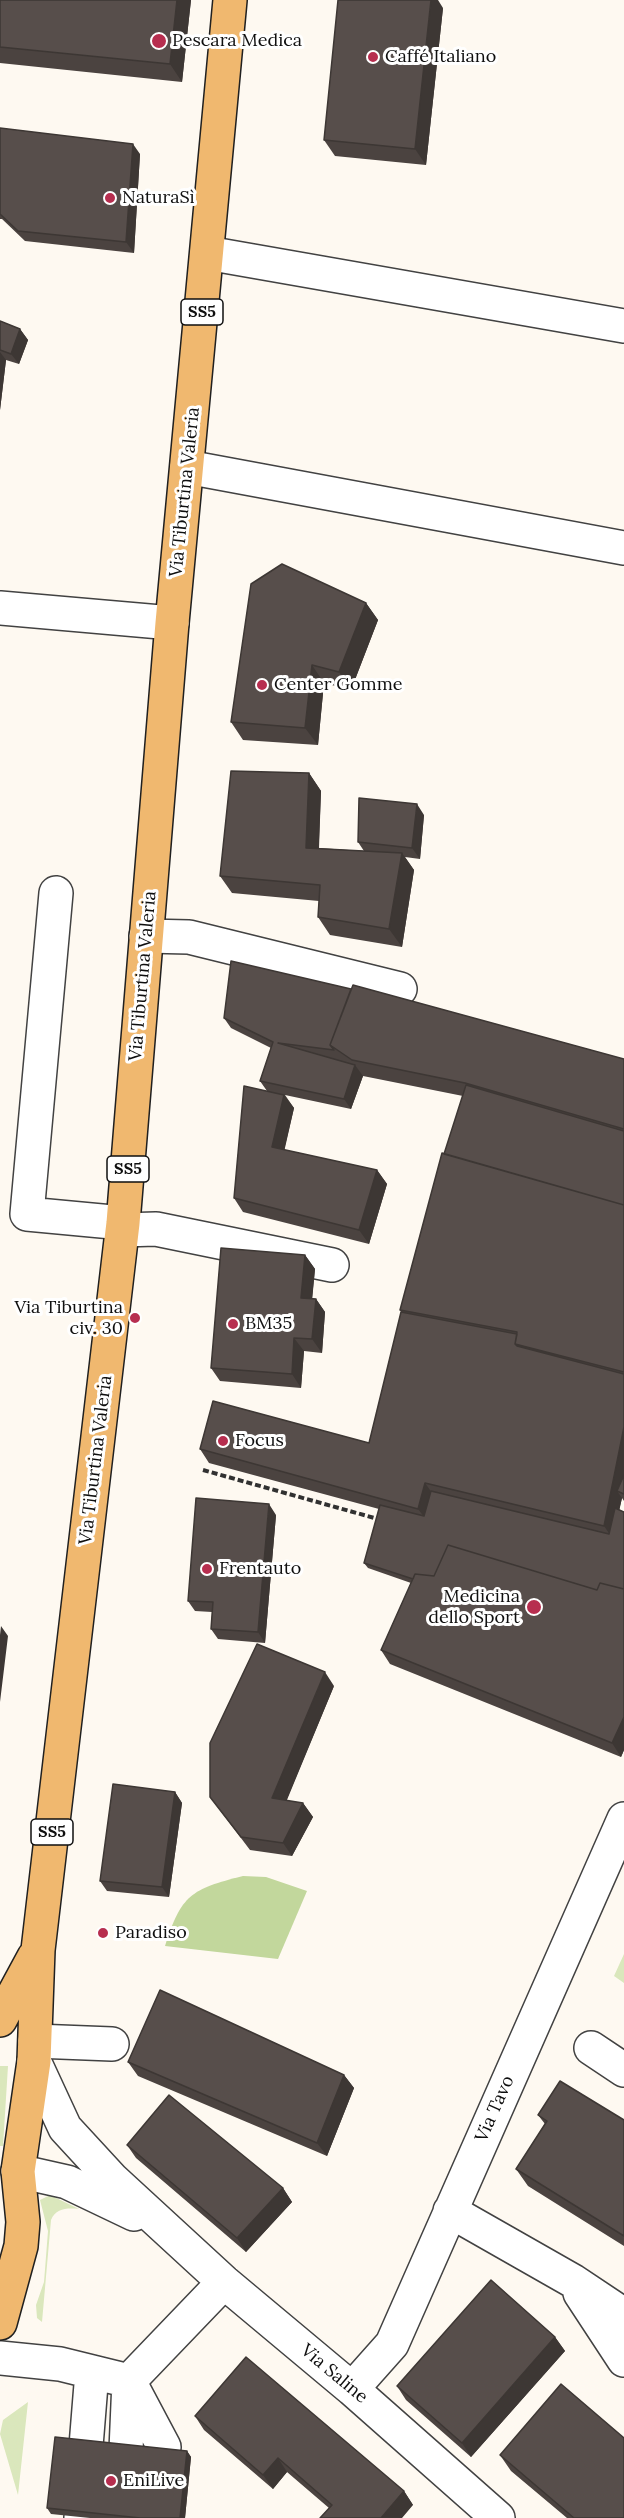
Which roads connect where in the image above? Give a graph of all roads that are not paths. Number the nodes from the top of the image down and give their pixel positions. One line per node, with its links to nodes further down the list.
1 (230, 0): 2 (main road, Via Tiburtina Valeria / SS5)
2 (207, 253): 3 (street); 4 (main road, Via Tiburtina Valeria / SS5)
3 (624, 326)
4 (187, 466): 5 (street); 7 (main road, Via Tiburtina Valeria / SS5)
5 (624, 548)
6 (0, 608): 7 (street)
7 (172, 623): 9 (main road, Via Tiburtina Valeria / SS5)
8 (56, 893): 11 (street)
9 (146, 936): 10 (street); 11 (main road, Via Tiburtina Valeria / SS5)
10 (400, 989)
11 (123, 1226): 12 (street); 14 (main road, Via Tiburtina Valeria / SS5)
12 (332, 1265)
13 (624, 1819): 21 (street, Via Tavo)
14 (38, 1950): 15 (main road, Via Tiburtina Valeria / SS5); 18 (main road, Via Tiburtina Valeria / SS5)
15 (0, 2020)
16 (112, 2044): 18 (street)
17 (591, 2048): 19 (street)
18 (34, 2051): 20 (main road, Via Tiburtina Valeria / SS5); 22 (street, Via Saline)
19 (624, 2070)
20 (9, 2170): 22 (street, Via Saline); 26 (main road, SS5)
21 (450, 2211): 23 (street); 31 (street, Via Tavo)
22 (167, 2232): 24 (street, Via Saline)
23 (573, 2281): 25 (street); 28 (street)
24 (224, 2282): 30 (street); 31 (street, Via Saline)
25 (624, 2315)
26 (0, 2323)
27 (0, 2358): 29 (street)
28 (624, 2360)
29 (92, 2372): 30 (street); 32 (street)
30 (129, 2380): 33 (street); 34 (street)
31 (352, 2389): 35 (street, Via Saline)
32 (86, 2446)
33 (126, 2450)
34 (164, 2454)
35 (498, 2518)

